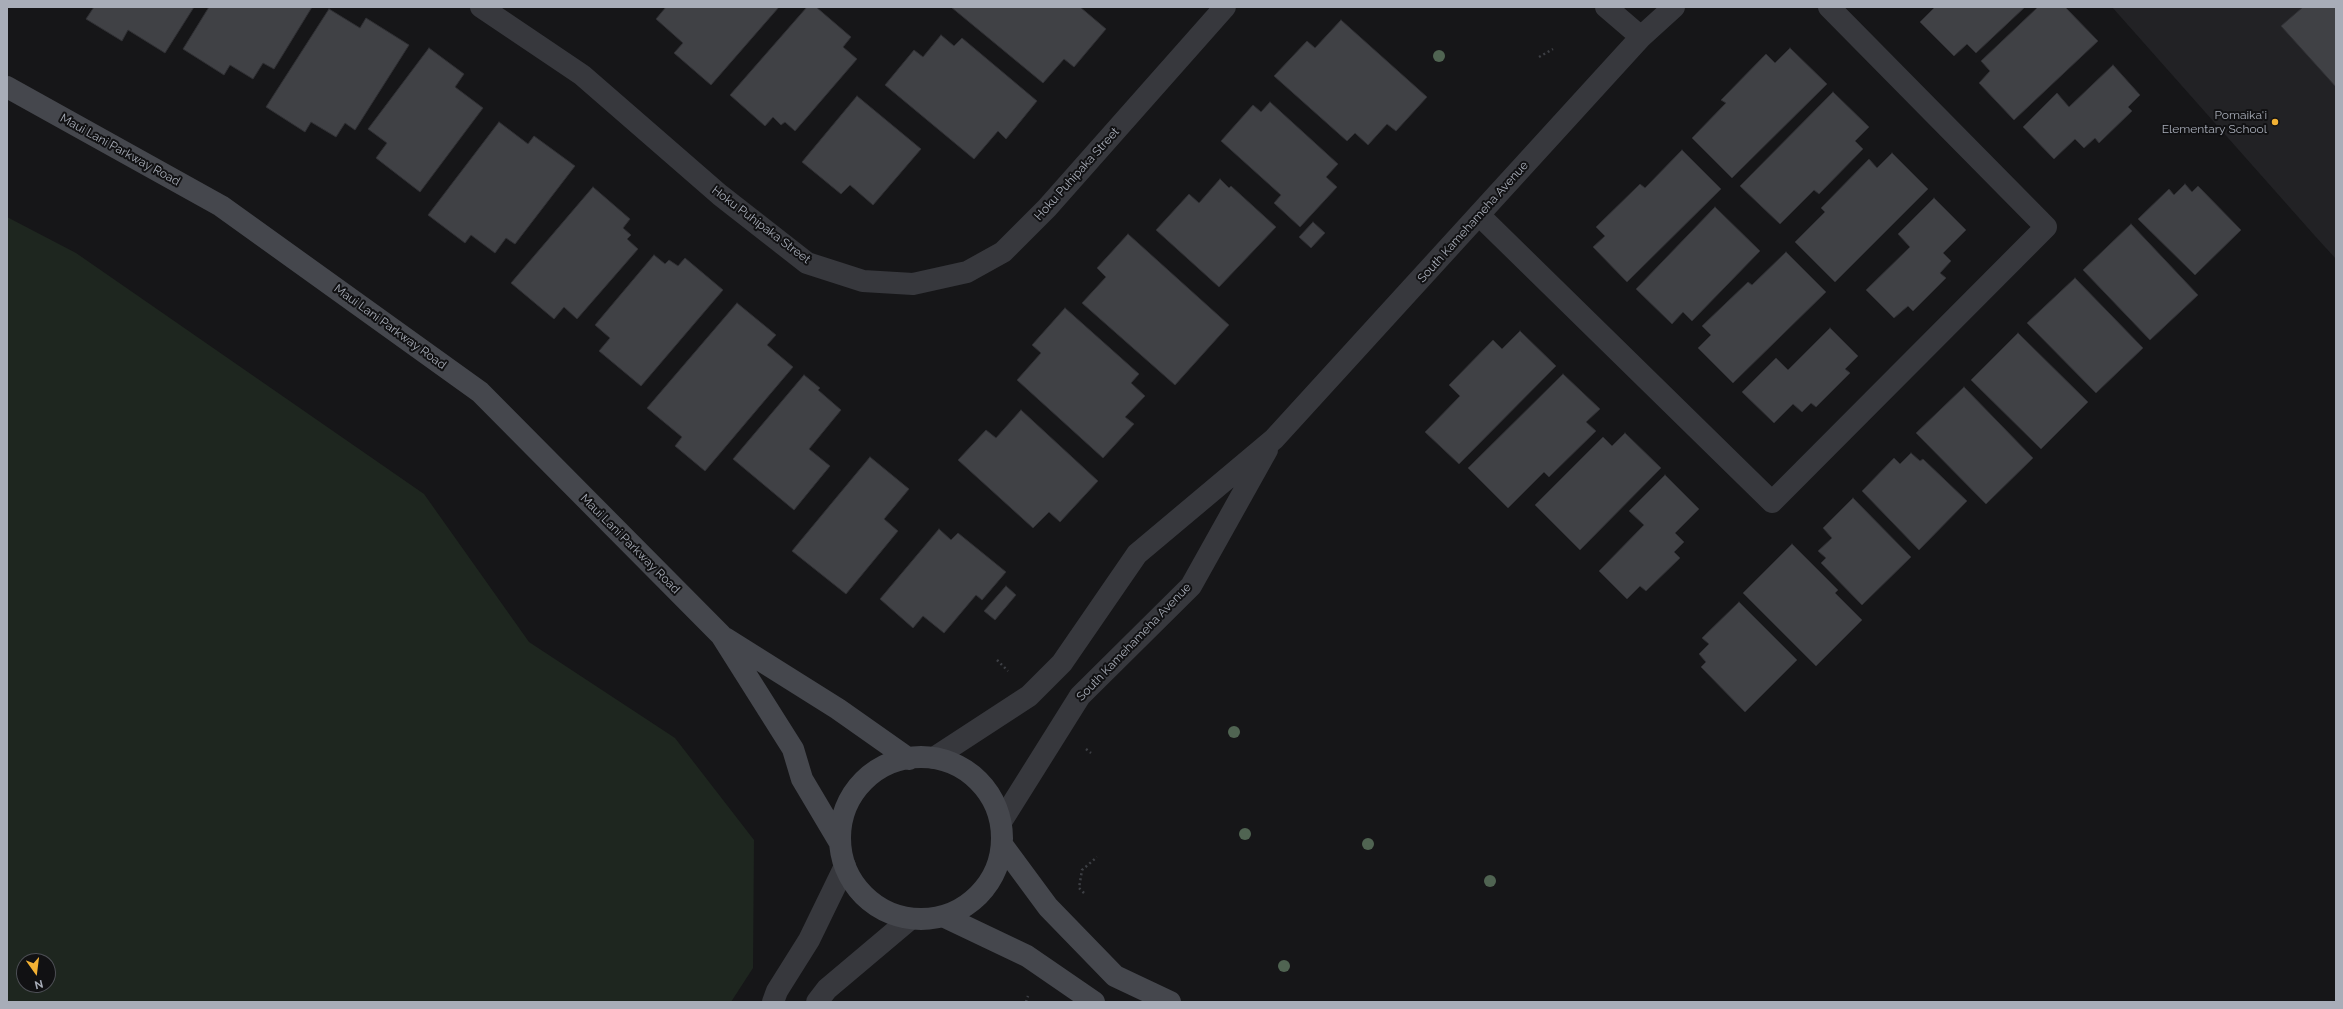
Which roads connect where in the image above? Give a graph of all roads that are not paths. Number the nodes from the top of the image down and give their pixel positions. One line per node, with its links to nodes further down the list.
1 (481, 7): 2 (street, Hoku Puhipaka Street)
2 (1225, 7)
3 (1606, 7): 6 (street)
4 (1674, 7): 6 (street, South Kamehameha Avenue)
5 (1829, 7): 8 (street)
6 (1641, 37): 8 (street, South Kamehameha Avenue)
7 (7, 87): 10 (main road, Maui Lani Parkway Road)
8 (1479, 215): 9 (street, South Kamehameha Avenue)
9 (1274, 439): 11 (street, South Kamehameha Avenue); 13 (street, South Kamehameha Avenue)
10 (721, 635): 12 (main road, Maui Lani Parkway Road); 14 (main road, Maui Lani Parkway Road)
11 (934, 758): 12 (main road); 13 (main road)
12 (909, 759): 14 (main road)
13 (1001, 822): 15 (main road)
14 (840, 843): 16 (main road)
15 (1003, 846): 17 (main road); 22 (main road)
16 (844, 866): 18 (main road); 19 (street)
17 (943, 916): 18 (main road); 21 (main road)
18 (910, 919): 20 (street)
19 (773, 1002)
20 (817, 1002)
21 (1094, 1002)
22 (1170, 1002)

